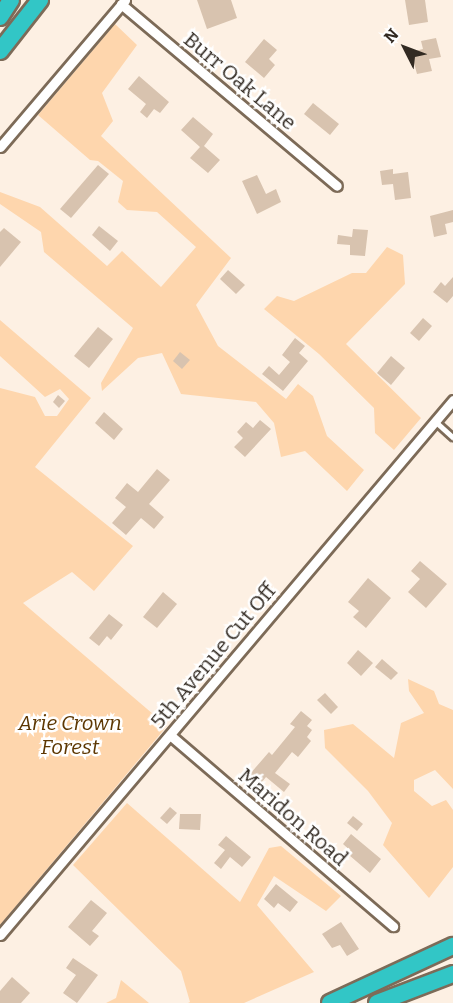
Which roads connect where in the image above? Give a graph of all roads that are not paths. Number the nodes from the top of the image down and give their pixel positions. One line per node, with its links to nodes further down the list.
1 (11, 0): 4 (highway)
2 (40, 0): 5 (highway)
3 (123, 2): 6 (street); 7 (street, Burr Oak Lane)
4 (0, 17)
5 (0, 51)
6 (0, 147)
7 (337, 186)
8 (453, 400): 9 (street, 5th Avenue Cut Off)
9 (435, 422): 10 (lane); 11 (street, 5th Avenue Cut Off)
10 (453, 438)
11 (170, 735): 12 (street, Maridon Road); 13 (street, 5th Avenue Cut Off)
12 (393, 926)
13 (0, 935)
14 (453, 946): 16 (highway)
15 (453, 974): 17 (highway)
16 (330, 1003)
17 (377, 1003)

